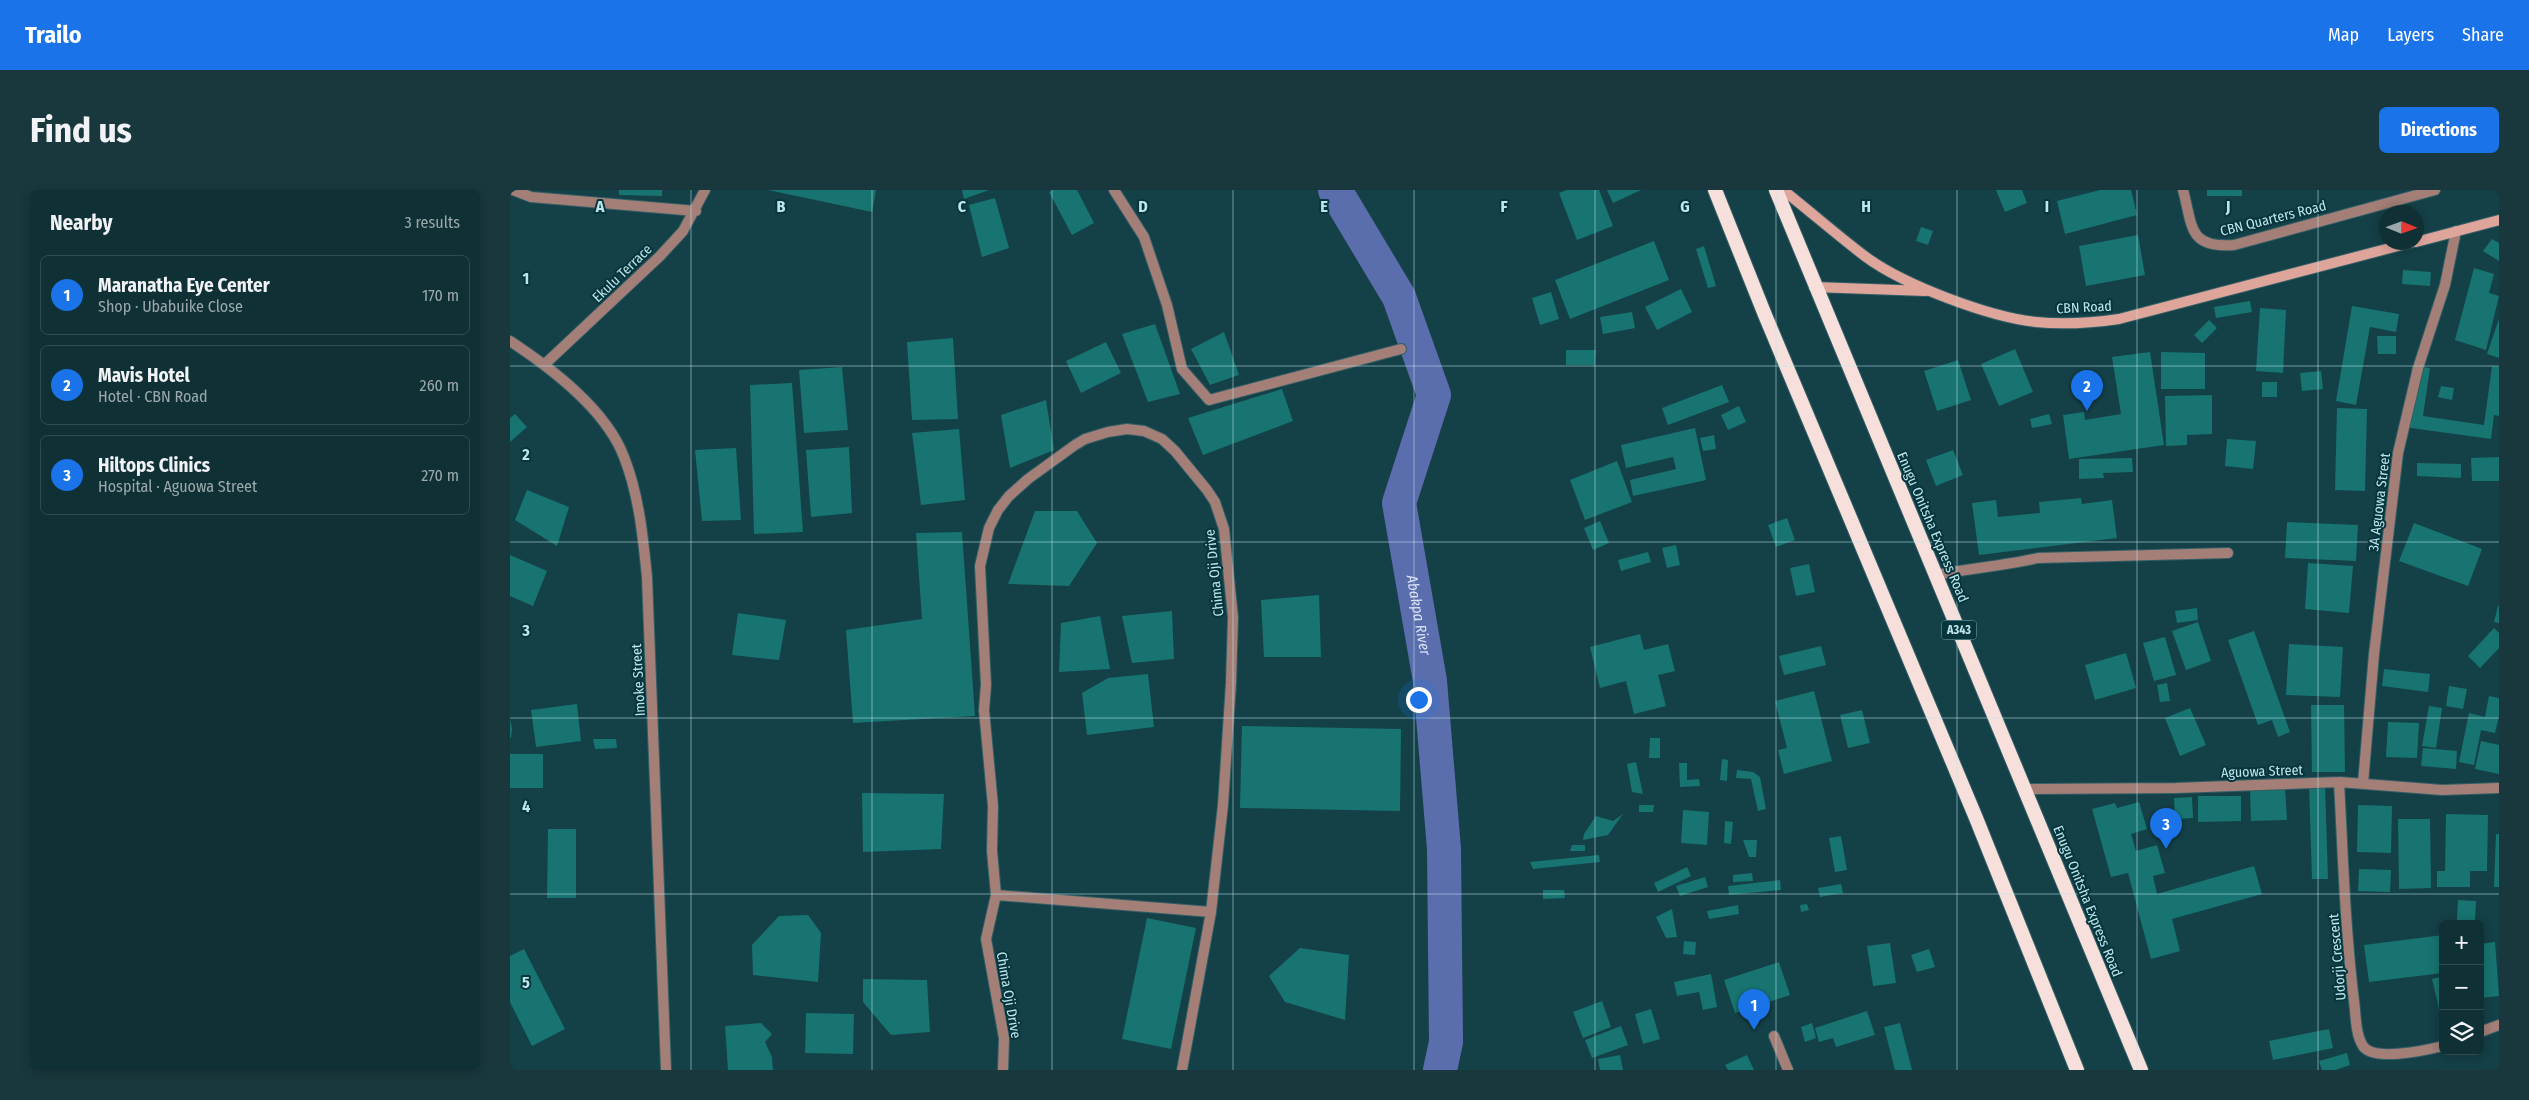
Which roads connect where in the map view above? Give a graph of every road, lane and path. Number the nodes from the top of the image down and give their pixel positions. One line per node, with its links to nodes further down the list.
1 (513, 190): 9 (street)
2 (705, 190): 9 (street, Ekulu Terrace)
3 (1114, 190): 17 (street)
4 (1715, 190): 35 (highway)
5 (1776, 190): 14 (highway, Enugu Onitsha Express Road / A343)
6 (1783, 190): 15 (main road, CBN Road)
7 (2183, 190): 8 (street, CBN Quarters Road)
8 (2435, 190)
9 (696, 211): 18 (street, Ekulu Terrace)
10 (2499, 220): 11 (main road, CBN Road)
11 (2456, 231): 12 (main road, CBN Road); 22 (street, 3A Aguowa Street)
12 (2424, 240)
13 (2384, 250): 15 (main road, CBN Road)
14 (1814, 287): 15 (main road); 20 (highway, Enugu Onitsha Express Road / A343)
15 (1929, 292)
16 (510, 341): 18 (street, Imoke Street)
17 (1401, 349)
18 (545, 364): 31 (street, Imoke Street)
19 (2228, 553): 20 (street)
20 (1937, 576): 24 (highway, Enugu Onitsha Express Road / A343)
21 (2339, 782): 22 (street, Aguowa Street); 24 (street, Aguowa Street); 30 (street, Udorji Crescent)
22 (2363, 783): 23 (street, Aguowa Street)
23 (2499, 788)
24 (2025, 789): 36 (highway, Enugu Onitsha Express Road / A343)
25 (996, 895): 26 (street); 26 (street, Chima Oji Drive); 32 (street, Chima Oji Drive)
26 (1211, 912): 33 (street, Chima Oji Drive)
27 (2499, 1025): 28 (street)
28 (2484, 1031)
29 (1774, 1036): 34 (street)
30 (2439, 1047)
31 (666, 1070)
32 (1003, 1070)
33 (1182, 1070)
34 (1788, 1070)
35 (2077, 1070)
36 (2141, 1070)

